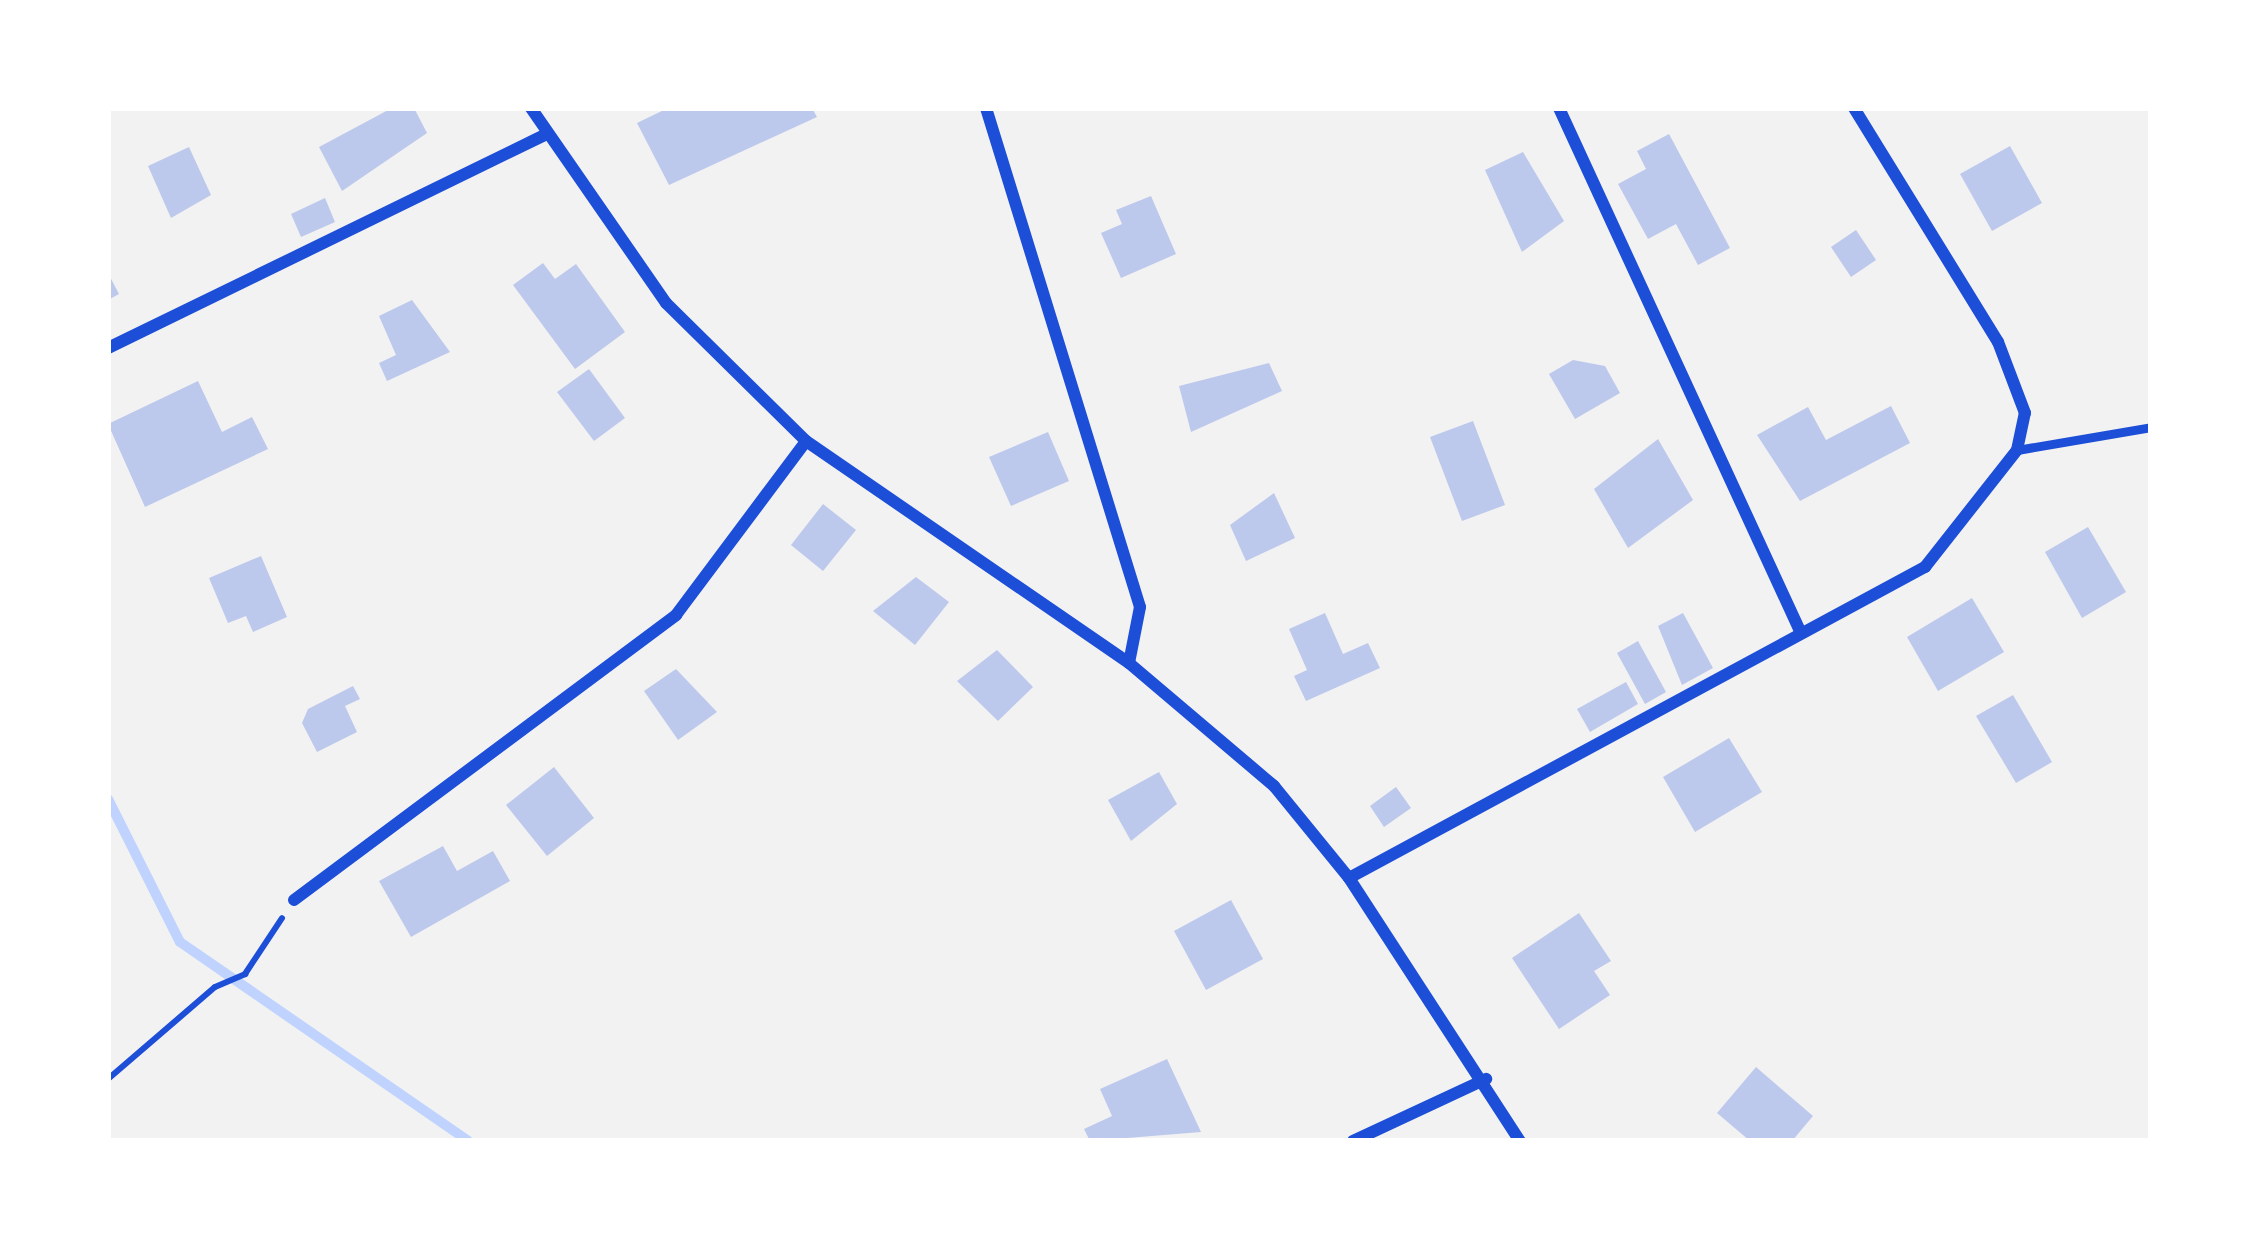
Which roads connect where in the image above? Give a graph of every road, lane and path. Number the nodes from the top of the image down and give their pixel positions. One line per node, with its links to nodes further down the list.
1 (531, 108): 5 (street)
2 (986, 108): 11 (street)
3 (1559, 108): 10 (street)
4 (1854, 108): 9 (street)
5 (546, 134): 6 (street); 8 (street)
6 (108, 348)
7 (2151, 427): 9 (lane)
8 (806, 441): 11 (street); 13 (street)
9 (2017, 450): 10 (street)
10 (1800, 631): 12 (street)
11 (1129, 663): 12 (street)
12 (1349, 878): 15 (street)
13 (295, 901): 14 (path)
14 (108, 1079)
15 (1486, 1079): 16 (street); 17 (street)
16 (1353, 1141)
17 (1520, 1141)

